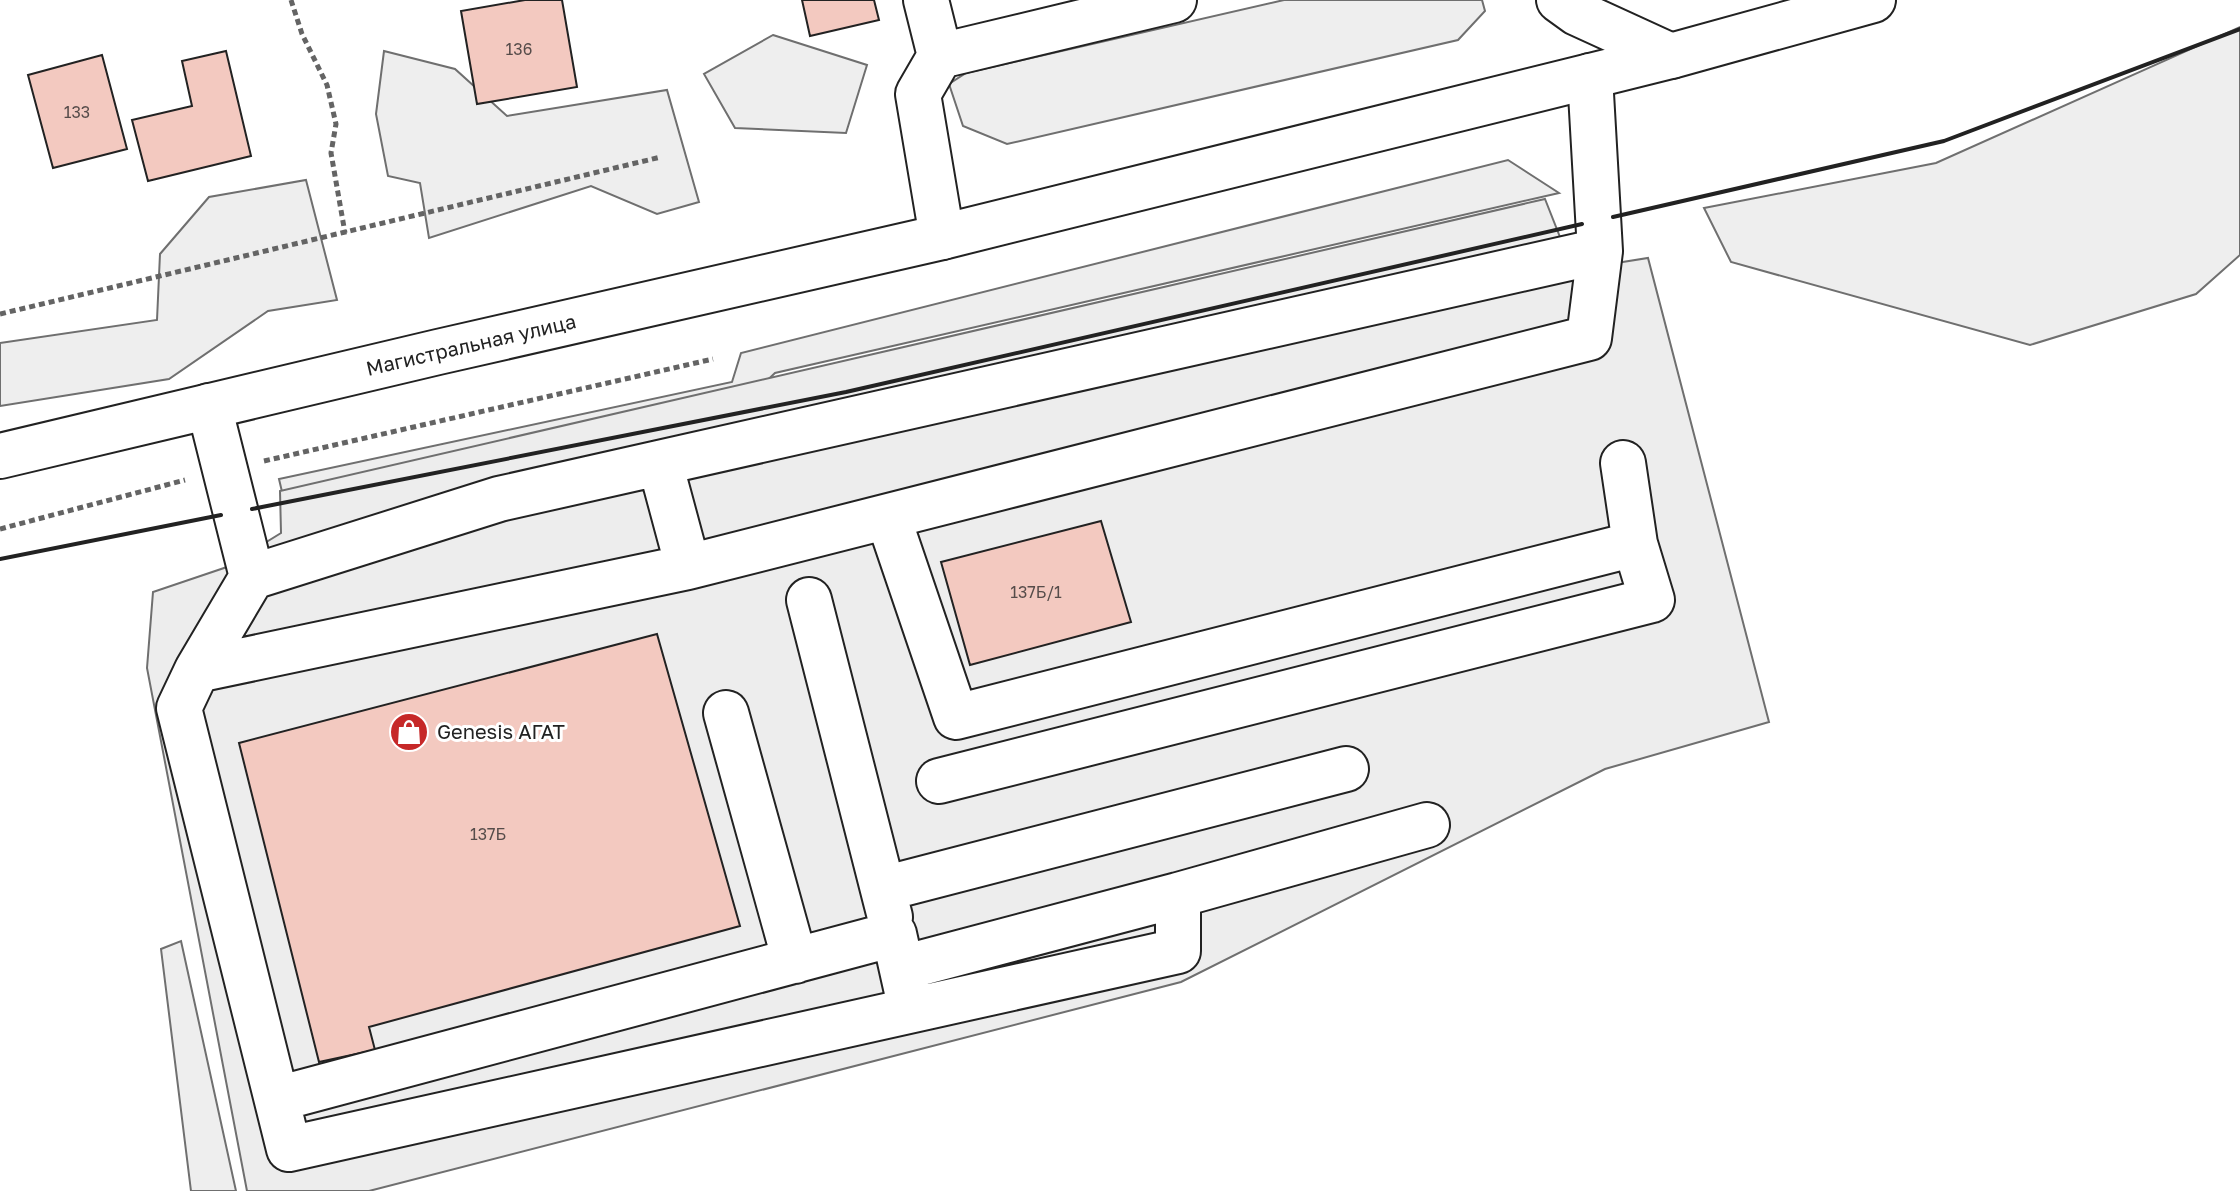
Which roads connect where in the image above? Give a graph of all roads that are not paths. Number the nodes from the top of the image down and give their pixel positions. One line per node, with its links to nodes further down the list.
1 (926, 0): 5 (main road)
2 (1174, 0): 5 (main road)
3 (1559, 0): 6 (main road)
4 (1873, 0): 6 (main road, Магистральная улица)
5 (940, 56): 8 (main road)
6 (1671, 56): 7 (main road, Магистральная улица)
7 (1590, 76): 8 (main road, Магистральная улица); 9 (main road)
8 (942, 237): 10 (main road, Магистральная улица)
9 (1600, 251): 12 (main road); 14 (main road)
10 (209, 406): 11 (main road, Магистральная улица); 17 (main road)
11 (0, 456)
12 (660, 463): 16 (main road); 17 (main road)
13 (1623, 463): 15 (main road)
14 (888, 517): 15 (main road); 16 (main road)
15 (1635, 544): 22 (main road)
16 (688, 567): 19 (main road)
17 (252, 577): 19 (main road)
18 (809, 600): 24 (main road)
19 (197, 670): 29 (main road)
20 (726, 713): 27 (main road)
21 (1346, 769): 24 (main road)
22 (939, 781)
23 (1427, 825): 25 (main road)
24 (883, 889): 26 (main road)
25 (1178, 895): 26 (main road); 28 (main road)
26 (898, 951): 27 (main road); 28 (main road)
27 (795, 961): 29 (main road)
28 (911, 1010): 29 (main road)
29 (277, 1099)

